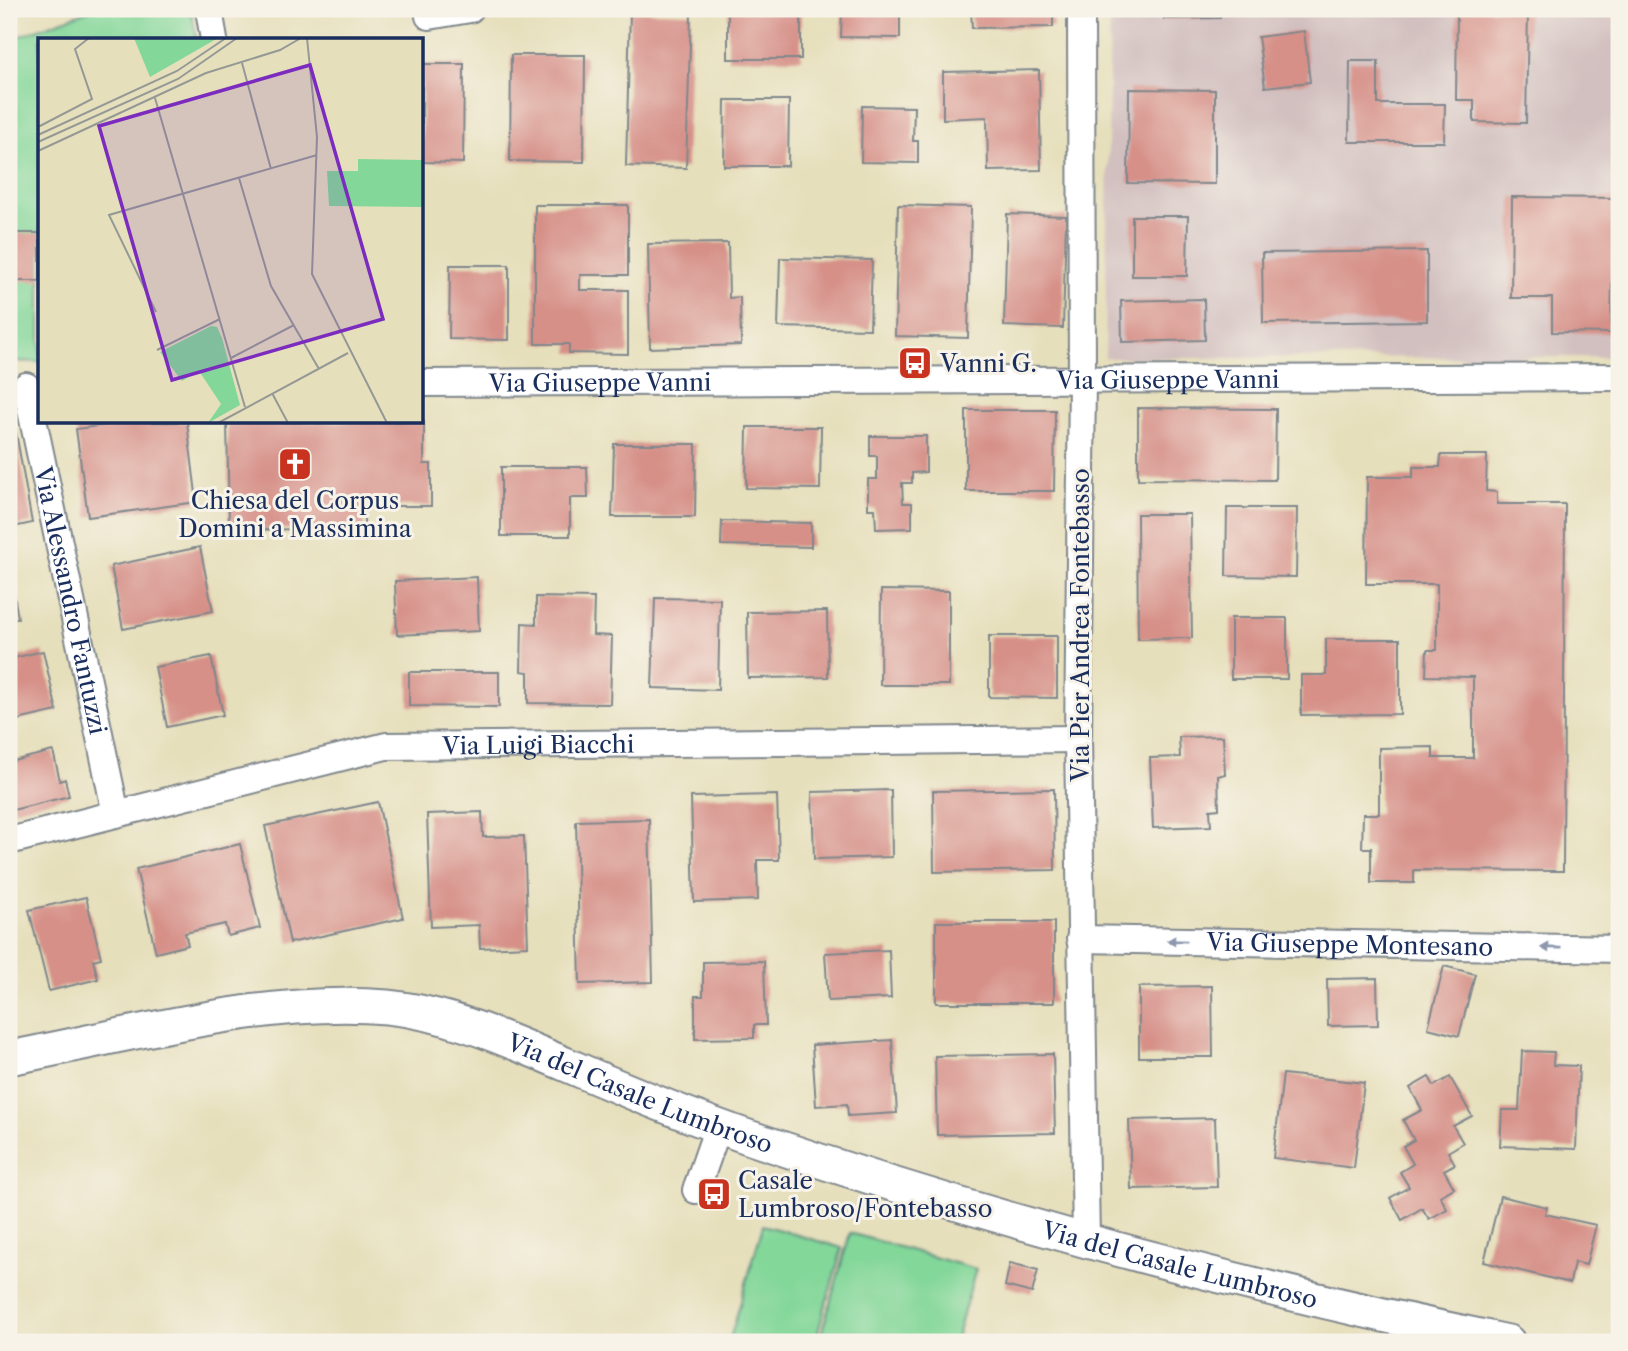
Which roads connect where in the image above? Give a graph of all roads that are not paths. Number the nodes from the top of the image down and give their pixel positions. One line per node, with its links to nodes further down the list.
1 (209, 9): 5 (street)
2 (470, 9): 4 (street)
3 (1081, 9): 7 (street, Via Pier Andrea Fontebasso)
4 (429, 16)
5 (214, 38)
6 (1619, 377): 7 (street, Via Giuseppe Vanni)
7 (1082, 380): 8 (street, Via Giuseppe Vanni); 10 (street, Via Pier Andrea Fontebasso)
8 (424, 383)
9 (25, 386): 11 (street, Via Alessandro Fantuzzi)
10 (1078, 738): 11 (street, Via Luigi Biacchi); 13 (street, Via Pier Andrea Fontebasso)
11 (116, 814): 12 (street, Via Luigi Biacchi)
12 (9, 841)
13 (1080, 939): 14 (street, Via Giuseppe Montesano, one-way to 13); 18 (street, Via Pier Andrea Fontebasso)
14 (1619, 949)
15 (9, 1058): 16 (street, Via del Casale Lumbroso)
16 (718, 1127): 17 (street); 18 (street, Via del Casale Lumbroso)
17 (696, 1190)
18 (1086, 1241): 19 (street, Via del Casale Lumbroso)
19 (1508, 1342)

